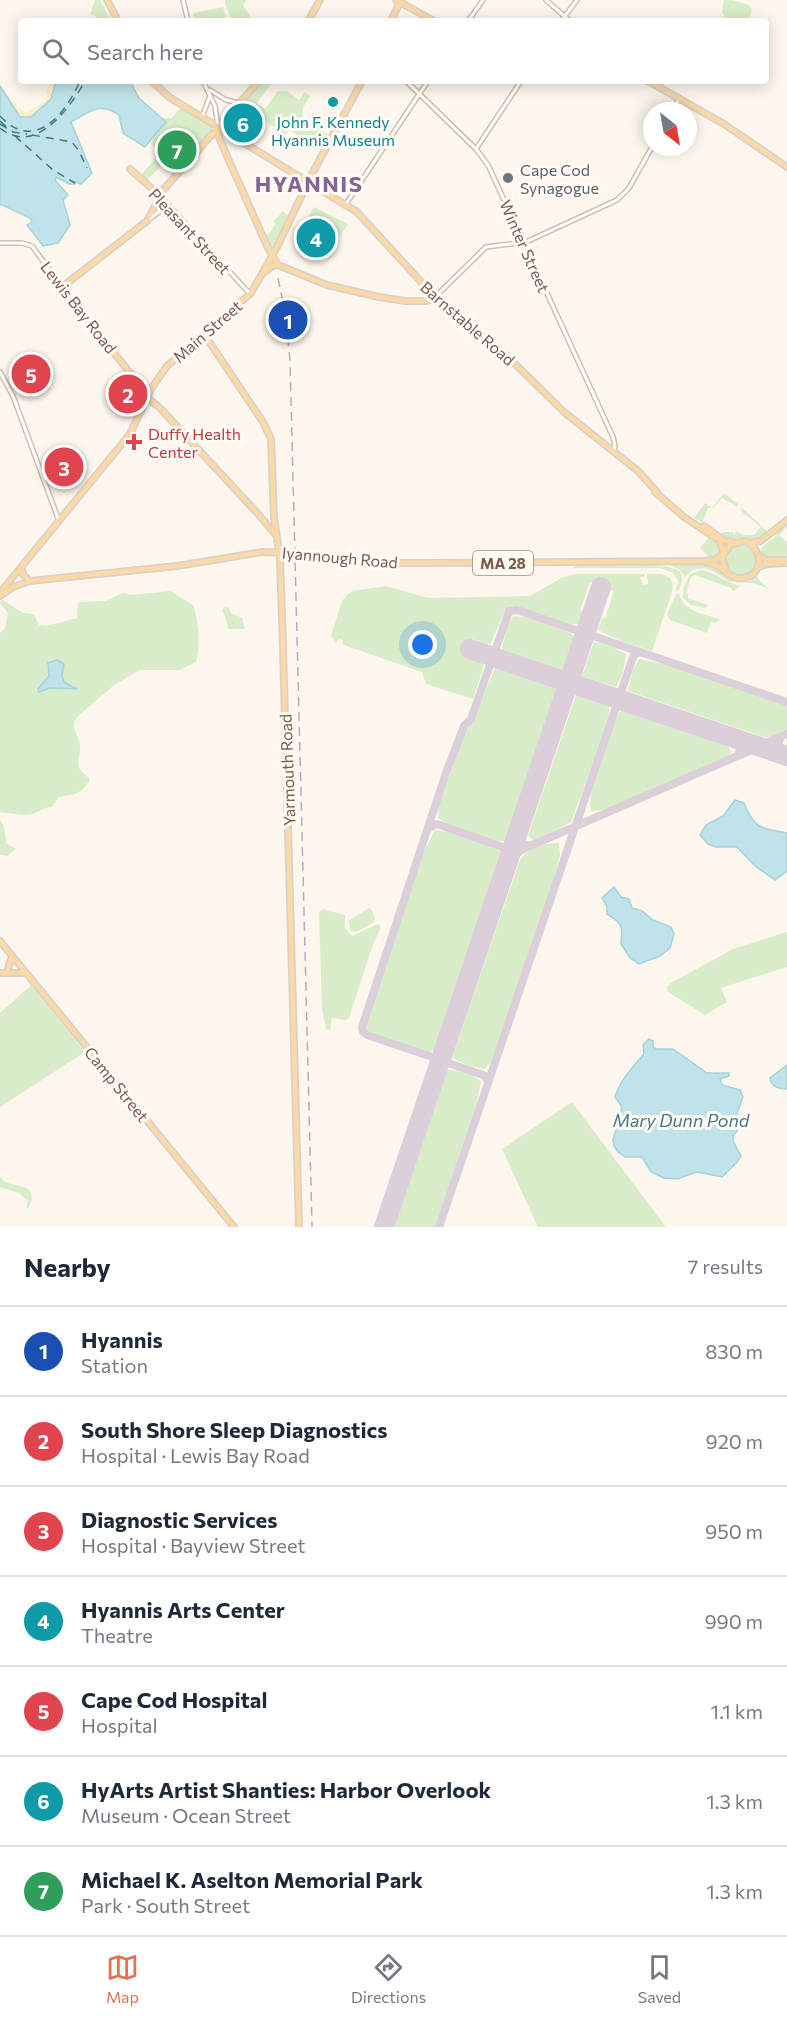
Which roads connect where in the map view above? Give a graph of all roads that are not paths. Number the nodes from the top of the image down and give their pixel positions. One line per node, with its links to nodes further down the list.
1 (107, 0): 9 (main road)
2 (183, 0): 10 (street)
3 (320, 0): 11 (main road)
4 (483, 0): 14 (street)
5 (546, 0): 8 (street)
6 (577, 0): 8 (street)
7 (399, 1): 12 (main road); 13 (main road)
8 (565, 16)
9 (116, 18)
10 (187, 18)
11 (310, 18)
12 (392, 18)
13 (429, 18)
14 (470, 18)
15 (155, 84): 29 (main road, Barnstable Road)
16 (205, 84): 23 (street)
17 (256, 84): 28 (main road)
18 (361, 84): 37 (main road, Main Street)
19 (409, 84): 25 (street, Winter Street)
20 (426, 84): 25 (street)
21 (519, 84): 33 (street)
22 (653, 84): 26 (main road)
23 (208, 89): 24 (street); 28 (street)
24 (210, 94): 29 (street); 30 (street)
25 (419, 94): 33 (street, Winter Street); 39 (street)
26 (679, 99): 27 (street); 35 (main road)
27 (677, 102)
28 (240, 103): 30 (main road)
29 (202, 117): 30 (main road, Barnstable Road)
30 (218, 127): 31 (main road, Barnstable Road); 32 (main road); 38 (main road)
31 (226, 132): 32 (main road); 37 (main road, Barnstable Road)
32 (220, 140): 44 (main road)
33 (476, 149): 42 (street, Winter Street)
34 (647, 156): 42 (street)
35 (787, 167)
36 (130, 169): 38 (main road, Pleasant Street)
37 (309, 181): 39 (main road, Barnstable Road); 44 (main road, Main Street)
38 (160, 196): 40 (street, Pleasant Street); 41 (main road)
39 (345, 204): 50 (main road, Barnstable Road)
40 (168, 205): 41 (street); 49 (street, Pleasant Street)
41 (147, 221): 48 (main road)
42 (524, 242): 50 (street); 54 (street, Winter Street)
43 (0, 243): 48 (street, Lewis Bay Road)
44 (272, 256): 45 (main road); 46 (main road); 47 (main road, Main Street)
45 (278, 265): 46 (main road); 47 (main road)
46 (290, 269): 50 (main road)
47 (261, 275): 49 (main road, Main Street)
48 (62, 287): 53 (main road, Lewis Bay Road)
49 (250, 294): 51 (main road, Main Street)
50 (435, 297): 54 (main road, Barnstable Road)
51 (204, 334): 53 (main road, Main Street); 56 (main road, Yarmouth Road)
52 (0, 372): 58 (street)
53 (147, 397): 58 (main road, Main Street); 59 (main road)
54 (611, 450): 55 (main road, Barnstable Road)
55 (667, 502): 62 (main road, Barnstable Road); 65 (main road, Barnstable Road)
56 (274, 520): 59 (main road); 61 (main road, Yarmouth Road)
57 (787, 520): 60 (main road)
58 (59, 521): 69 (main road, Main Street)
59 (266, 523): 61 (main road)
60 (772, 532): 63 (main road); 66 (main road)
61 (276, 537): 64 (main road, Yarmouth Road)
62 (736, 542): 63 (main road); 65 (main road, MA 28)
63 (750, 543): 66 (main road)
64 (279, 552): 67 (main road, Iyannough Road / MA 28); 73 (main road, Iyannough Road / MA 28); 83 (main road, Yarmouth Road)
65 (723, 554): 67 (main road, Iyannough Road / MA 28); 72 (main road)
66 (758, 554): 68 (main road); 70 (main road)
67 (666, 562): 72 (main road, Iyannough Road / MA 28)
68 (787, 562): 70 (main road)
69 (26, 563): 71 (main road, Main Street); 75 (main road, Main Street)
70 (758, 567): 72 (main road, MA 28)
71 (22, 570): 73 (main road); 74 (main road, Main Street)
72 (726, 571)
73 (30, 581): 74 (main road, Iyannough Road / MA 28)
74 (17, 585): 75 (main road, Main Street / MA 28)
75 (1, 595)
76 (0, 941): 77 (main road, Camp Street)
77 (12, 955): 78 (main road, Camp Street); 79 (main road)
78 (19, 965): 79 (main road); 80 (main road); 81 (main road, Camp Street)
79 (4, 971): 80 (main road)
80 (14, 972): 81 (main road)
81 (26, 973): 82 (main road, Camp Street)
82 (234, 1227)
83 (299, 1227)

